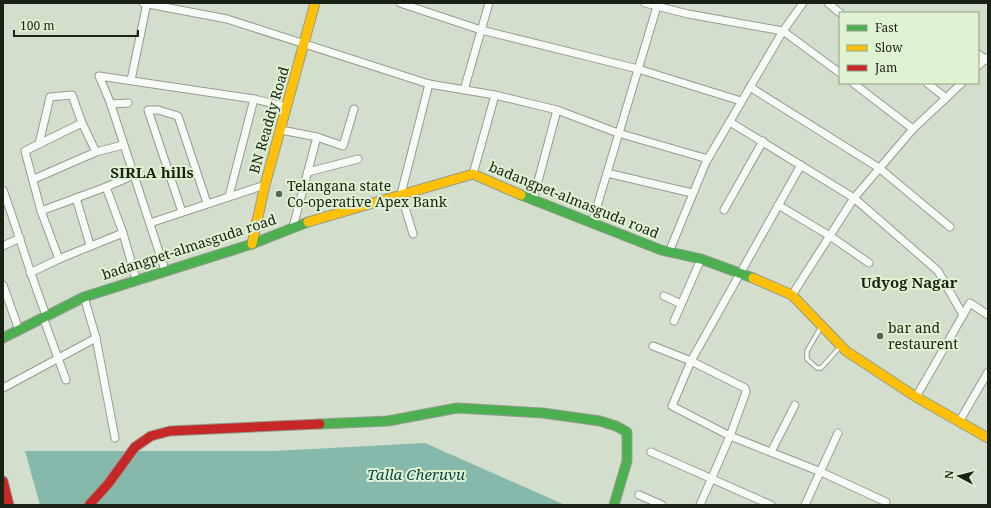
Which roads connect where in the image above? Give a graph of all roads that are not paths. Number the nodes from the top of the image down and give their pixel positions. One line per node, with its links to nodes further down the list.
1 (145, 3): 12 (street); 17 (street)
2 (315, 3): 12 (street, BN Readdy Road)
3 (400, 3): 10 (street)
4 (489, 3): 10 (street)
5 (645, 3): 8 (street)
6 (802, 3): 11 (street)
7 (828, 3): 9 (street)
8 (657, 5): 11 (street); 15 (street)
9 (839, 12)
10 (481, 30): 15 (street); 23 (street)
11 (783, 31): 16 (street); 22 (street)
12 (305, 45): 18 (street); 30 (street, BN Readdy Road)
13 (987, 58): 14 (street)
14 (979, 65)
15 (638, 69): 27 (street); 37 (street)
16 (839, 72)
17 (131, 80): 26 (street); 29 (street)
18 (429, 84): 23 (street); 55 (street)
19 (854, 84): 35 (street)
20 (928, 84): 25 (street)
21 (961, 84): 25 (street)
22 (750, 87): 27 (street); 46 (street)
23 (464, 90): 24 (street)
24 (495, 95): 32 (street); 49 (street)
25 (946, 98): 35 (street)
26 (254, 99): 30 (street); 57 (street)
27 (742, 101): 34 (street)
28 (128, 102): 29 (street)
29 (111, 104): 41 (street)
30 (287, 107): 36 (street, BN Readdy Road)
31 (354, 109): 38 (street)
32 (557, 110): 37 (street); 60 (street)
33 (82, 122): 40 (street); 40 (street); 42 (street)
34 (730, 122): 39 (street); 44 (street)
35 (912, 129): 46 (street)
36 (282, 130): 38 (street); 52 (street, BN Readdy Road)
37 (618, 133): 44 (street); 48 (street)
38 (317, 137): 47 (street)
39 (763, 141): 45 (street); 63 (street)
40 (39, 144): 51 (street)
41 (123, 145): 42 (street); 50 (street)
42 (96, 152): 51 (street)
43 (358, 159): 47 (street)
44 (708, 159): 56 (street)
45 (801, 165): 59 (street); 62 (street)
46 (879, 168): 59 (street); 68 (street)
47 (308, 172): 69 (street)
48 (607, 173): 56 (street); 67 (street)
49 (473, 174): 55 (street, badangpet-almasguda road); 60 (street, badangpet-almasguda road)
50 (134, 175): 53 (street); 66 (street)
51 (34, 180): 64 (street)
52 (265, 186): 57 (street); 74 (street, BN Readdy Road)
53 (106, 187): 58 (street); 70 (street)
54 (3, 190): 73 (street)
55 (402, 194): 69 (street, badangpet-almasguda road); 71 (street)
56 (692, 194): 77 (street)
57 (229, 196): 61 (street)
58 (76, 198): 64 (street); 75 (street)
59 (854, 198): 72 (street); 90 (street)
60 (533, 200): 67 (street, badangpet-almasguda road)
61 (207, 203): 65 (street); 65 (street)
62 (778, 205): 72 (street); 82 (street)
63 (724, 210)
64 (41, 211): 78 (street)
65 (182, 212): 66 (street)
66 (150, 223): 81 (street)
67 (592, 223): 77 (street, badangpet-almasguda road)
68 (950, 226)
69 (293, 227): 74 (street, badangpet-almasguda road)
70 (123, 233): 75 (street); 84 (street)
71 (413, 234)
72 (830, 236): 80 (street); 86 (street)
73 (20, 238): 76 (street); 83 (street)
74 (252, 244): 81 (street, badangpet-almasguda road)
75 (90, 245): 78 (street)
76 (3, 246)
77 (669, 252): 79 (street, badangpet-almasguda road)
78 (59, 259): 83 (street)
79 (702, 260): 82 (street, badangpet-almasguda road); 89 (street)
80 (869, 263)
81 (165, 270): 84 (street, badangpet-almasguda road)
82 (740, 272): 86 (street, badangpet-almasguda road); 101 (street)
83 (30, 273): 92 (street)
84 (136, 279): 88 (street, badangpet-almasguda road)
85 (3, 287): 95 (street)
86 (792, 294): 94 (street, badangpet-almasguda road)
87 (664, 296): 89 (street)
88 (84, 297): 92 (street, badangpet-almasguda road); 97 (street)
89 (681, 304): 93 (street)
90 (963, 315): 91 (street); 105 (street)
91 (988, 315)
92 (44, 316): 95 (street, badangpet-almasguda road); 100 (street)
93 (674, 321)
94 (822, 326): 99 (street, badangpet-almasguda road); 99 (lane)
95 (18, 330): 96 (street, badangpet-almasguda road)
96 (3, 338)
97 (96, 338): 100 (street); 110 (street)
98 (652, 346): 101 (street)
99 (841, 346): 105 (street, badangpet-almasguda road)
100 (59, 359): 103 (street); 104 (street)
101 (691, 361): 109 (street); 109 (street)
102 (988, 372): 107 (street)
103 (66, 380)
104 (3, 388)
105 (916, 397): 107 (street, badangpet-almasguda road)
106 (795, 405): 113 (street)
107 (959, 422): 111 (street, badangpet-almasguda road)
108 (838, 432): 114 (street)
109 (730, 436): 113 (street); 115 (street)
110 (115, 438)
111 (988, 438)
112 (651, 452): 115 (street)
113 (771, 452): 114 (street)
114 (820, 472): 118 (street); 125 (street)
115 (712, 478): 123 (street); 124 (street)
116 (3, 481): 119 (street)
117 (639, 495): 122 (street)
118 (886, 502)
119 (9, 505)
120 (89, 505): 121 (street)
121 (614, 505)
122 (662, 505)
123 (700, 505)
124 (771, 505)
125 (805, 505)

